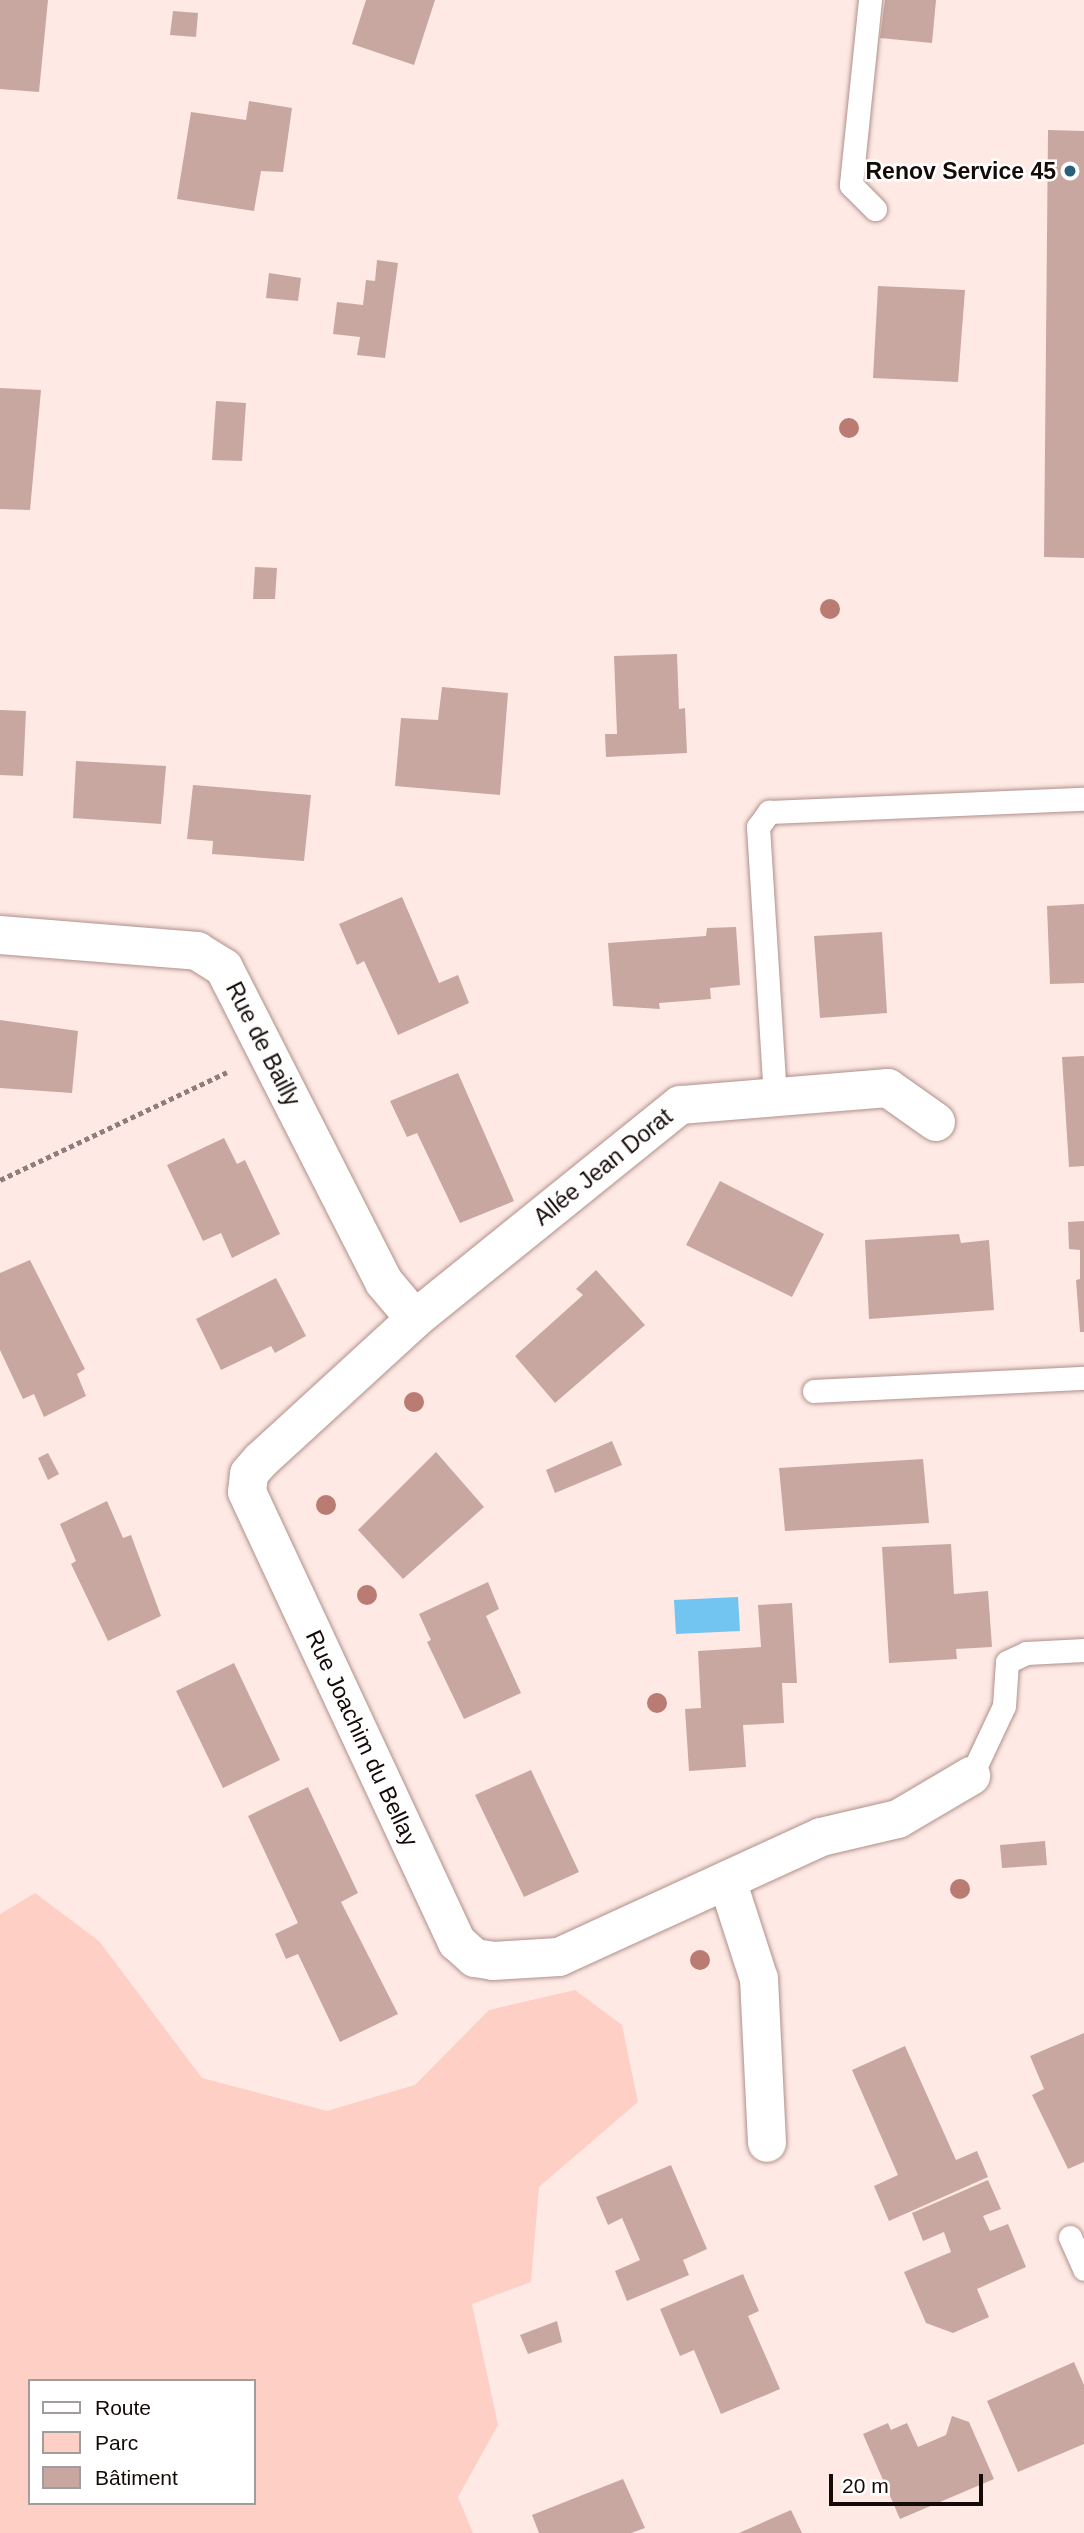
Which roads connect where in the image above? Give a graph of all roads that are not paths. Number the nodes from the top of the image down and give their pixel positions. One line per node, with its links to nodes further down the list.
1 (870, 0): 2 (lane)
2 (875, 209)
3 (1084, 799): 5 (lane)
4 (0, 934): 7 (street, Rue de Bailly)
5 (775, 1097): 6 (street, Allée Jean Dorat); 7 (street, Allée Jean Dorat)
6 (936, 1122)
7 (415, 1319): 12 (street, Rue Joachim du Bellay)
8 (1084, 1378): 9 (lane)
9 (814, 1391)
10 (1084, 1650): 11 (lane)
11 (971, 1776): 12 (street, Rue Joachim du Bellay)
12 (727, 1880): 13 (street)
13 (767, 2143)
14 (1070, 2237): 15 (lane)
15 (1084, 2269)

